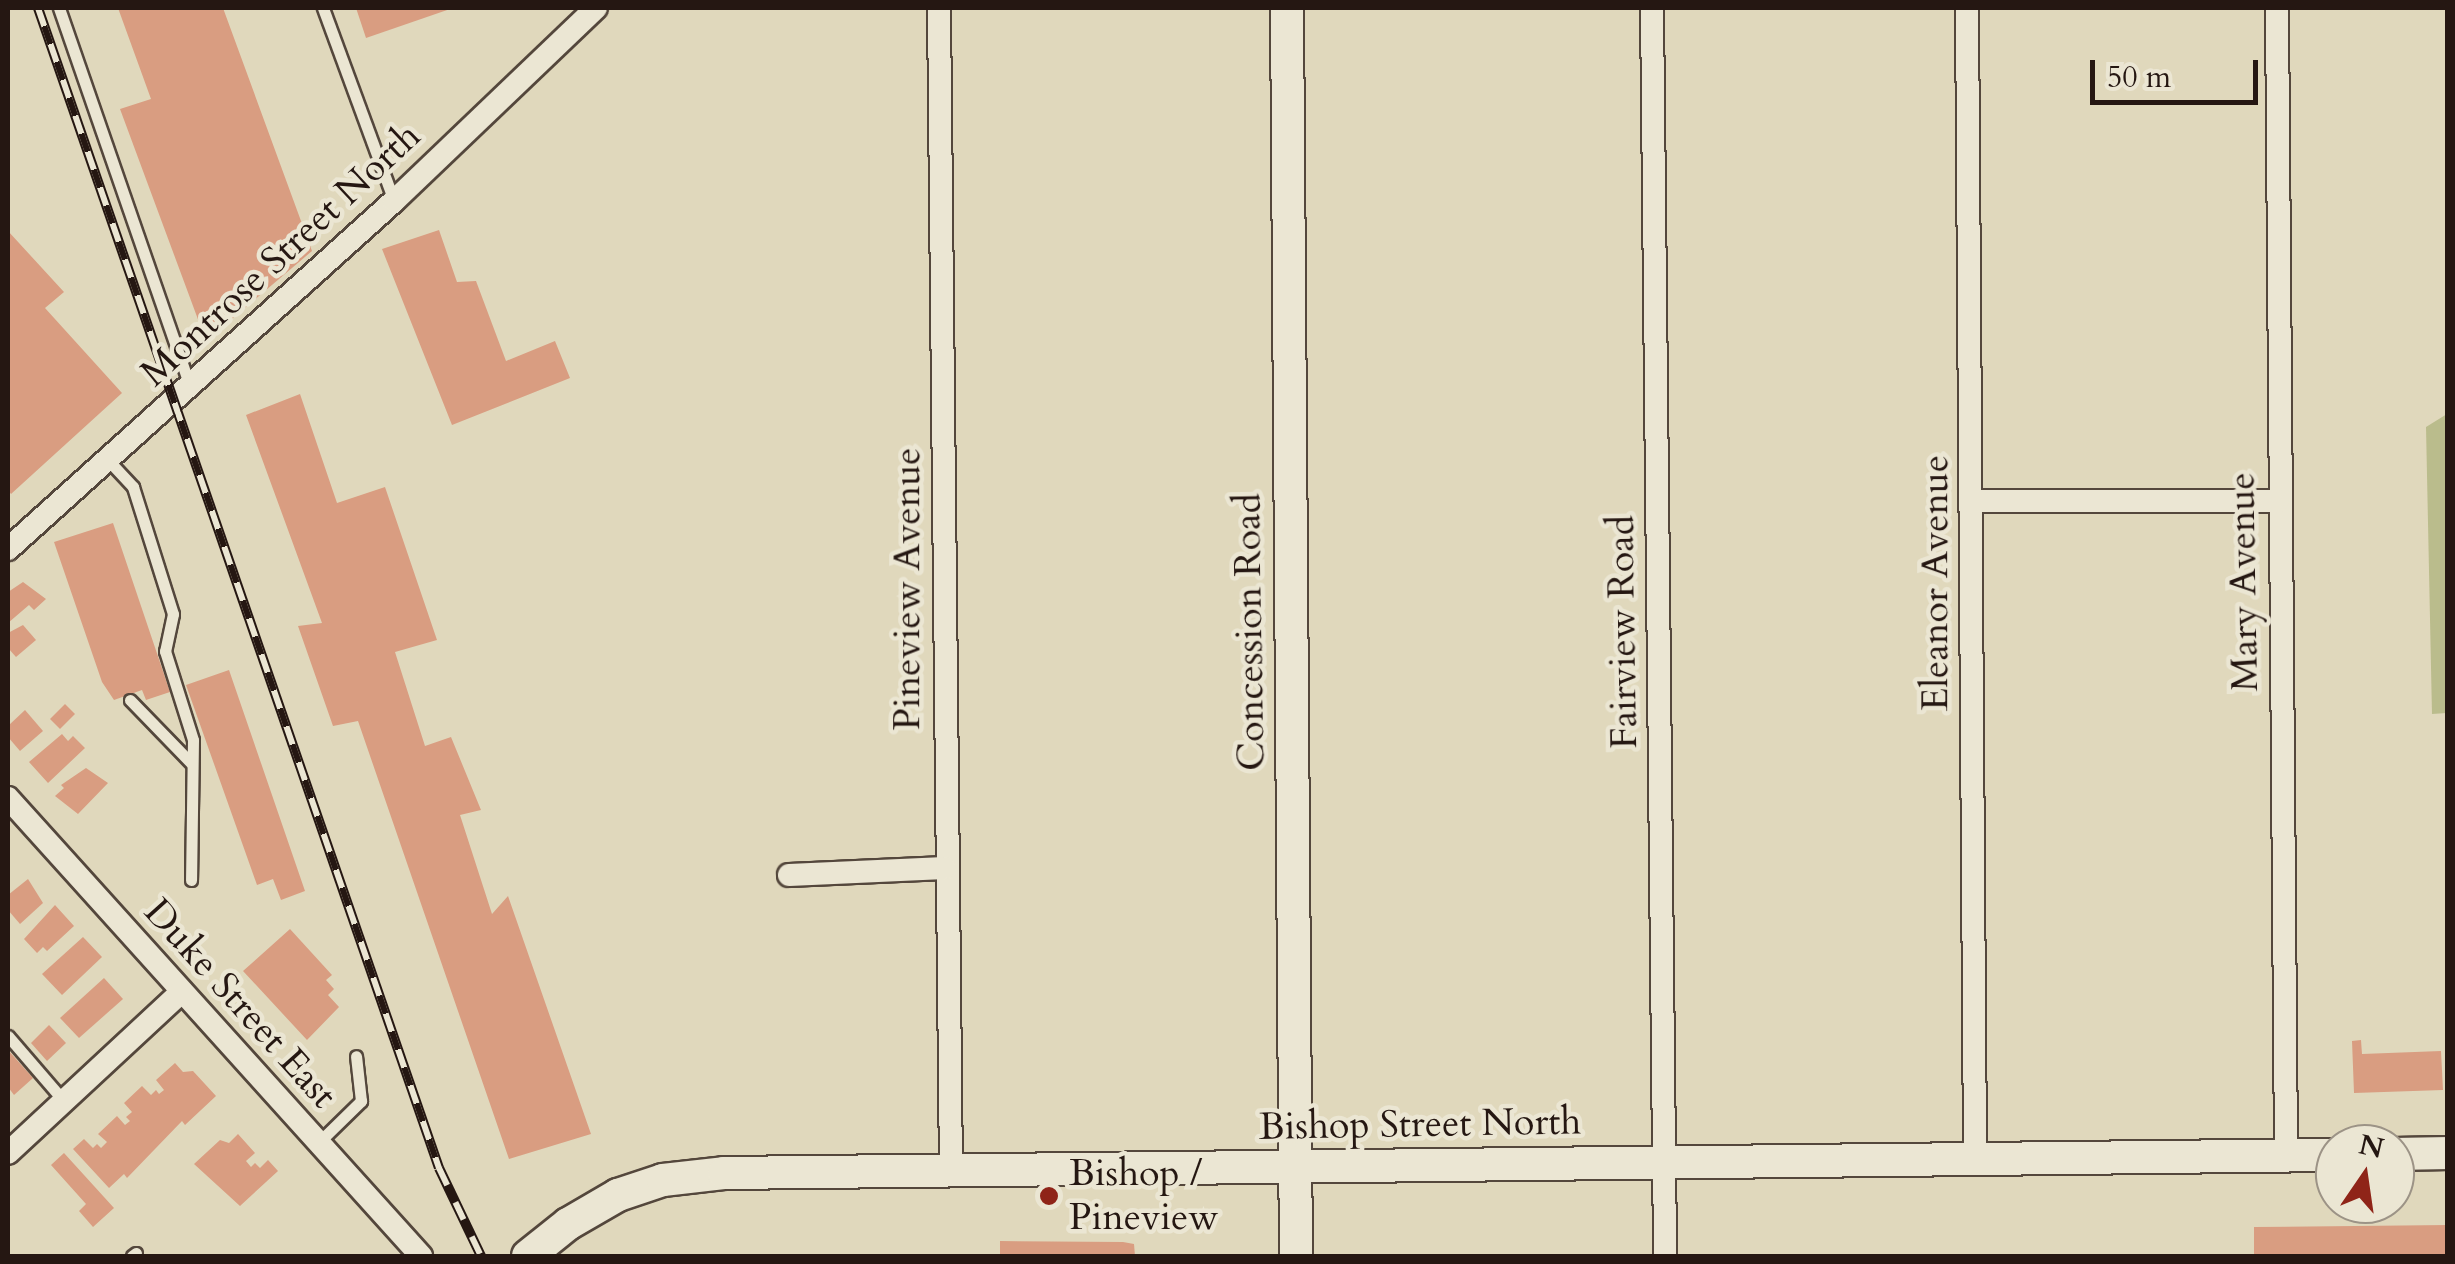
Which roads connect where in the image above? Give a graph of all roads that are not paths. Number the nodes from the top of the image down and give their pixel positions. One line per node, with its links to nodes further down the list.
1 (59, 8): 10 (lane)
2 (323, 8): 9 (lane)
3 (596, 8): 9 (street, Montrose Street North)
4 (939, 8): 18 (street, Pineview Avenue)
5 (1287, 8): 33 (main road, Concession Road)
6 (1652, 8): 32 (street, Fairview Road)
7 (1967, 8): 12 (street, Eleanor Avenue)
8 (2277, 8): 13 (street, Mary Avenue)
9 (394, 201): 10 (street, Montrose Street North)
10 (190, 386): 11 (street, Montrose Street North)
11 (108, 460): 14 (street, Montrose Street North); 16 (lane)
12 (1970, 501): 13 (street); 31 (street, Eleanor Avenue)
13 (2278, 501): 29 (street, Mary Avenue)
14 (8, 549)
15 (130, 700): 16 (lane)
16 (192, 764): 20 (lane)
17 (8, 798): 21 (street, Duke Street East)
18 (946, 868): 19 (street); 34 (street, Pineview Avenue)
19 (789, 875)
20 (191, 880)
21 (181, 992): 24 (street); 25 (street, Duke Street East)
22 (8, 1036): 24 (lane)
23 (356, 1056): 25 (lane)
24 (64, 1101): 26 (street)
25 (319, 1142): 35 (street, Duke Street East)
26 (8, 1153)
27 (2448, 1153): 28 (main road)
28 (2415, 1154)
29 (2286, 1155): 30 (main road, Bishop Street North); 31 (main road, Bishop Street North)
30 (2315, 1155)
31 (1975, 1159): 32 (main road, Bishop Street North)
32 (1664, 1161): 33 (main road, Bishop Street North); 38 (street, Fairview Road)
33 (1296, 1167): 34 (main road, Bishop Street North); 37 (main road, Concession Road)
34 (952, 1170): 36 (main road, Bishop Street North)
35 (422, 1256)
36 (528, 1256)
37 (1296, 1256)
38 (1665, 1256)

